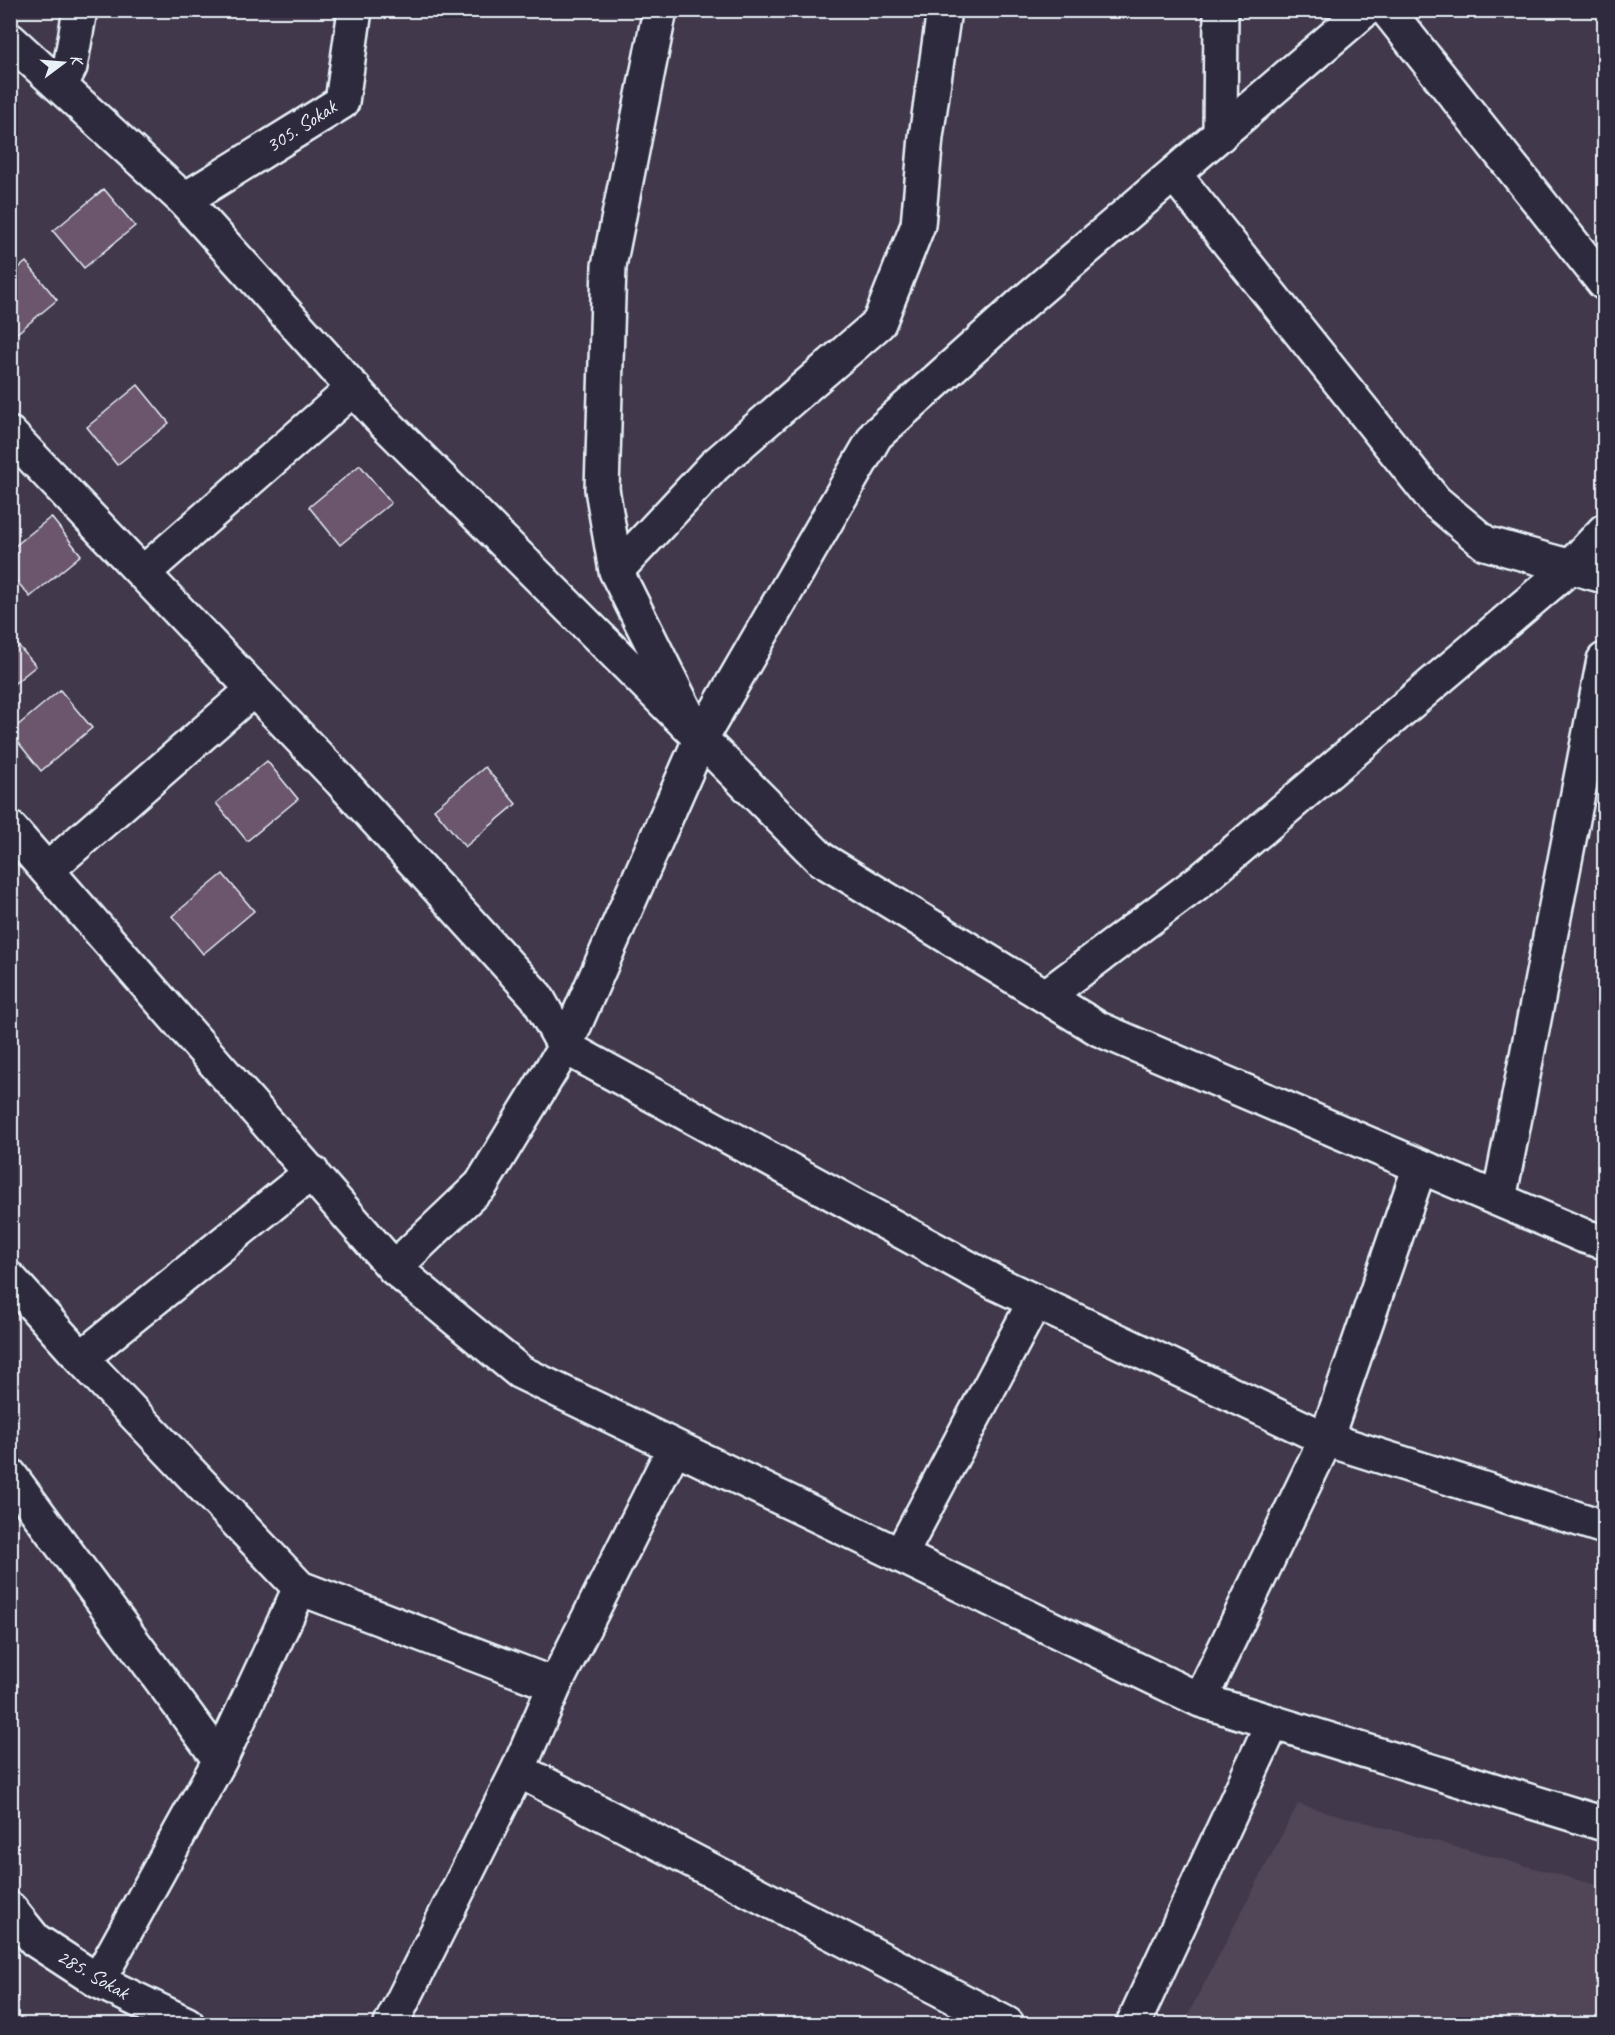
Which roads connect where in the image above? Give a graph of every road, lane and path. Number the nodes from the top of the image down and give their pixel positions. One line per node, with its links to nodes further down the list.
1 (80, 10): 9 (street)
2 (356, 10): 12 (street, 305. Sokak)
3 (660, 10): 18 (street)
4 (944, 10): 18 (street)
5 (1221, 10): 10 (street)
6 (1365, 10): 10 (street)
7 (1387, 10): 13 (street)
8 (10, 40): 9 (street)
9 (60, 86): 12 (street)
10 (1220, 135): 11 (street)
11 (1174, 174): 17 (street); 23 (street)
12 (184, 200): 14 (street)
13 (1605, 283)
14 (354, 388): 19 (street); 23 (street)
15 (10, 434): 19 (street)
16 (1605, 531): 17 (street)
17 (1569, 568): 20 (street); 26 (street)
18 (616, 571): 23 (street)
19 (143, 573): 22 (street)
20 (1605, 576)
21 (1605, 660): 30 (street)
22 (254, 689): 25 (street); 27 (street)
23 (700, 740): 26 (street); 27 (street)
24 (10, 828): 25 (street)
25 (47, 870): 29 (street)
26 (1046, 996): 28 (street)
27 (565, 1047): 32 (street); 34 (street)
28 (1420, 1166): 30 (street); 36 (street)
29 (312, 1172): 32 (street); 35 (street)
30 (1499, 1199): 31 (street)
31 (1605, 1242)
32 (394, 1268): 37 (street)
33 (10, 1279): 35 (street)
34 (1035, 1301): 36 (street); 40 (street)
35 (81, 1358): 41 (street)
36 (1326, 1439): 39 (street); 43 (street)
37 (674, 1448): 40 (street); 42 (street)
38 (10, 1475): 45 (street)
39 (1605, 1527)
40 (901, 1554): 43 (street)
41 (300, 1588): 42 (street); 45 (street)
42 (555, 1685): 46 (street)
43 (1200, 1700): 44 (street)
44 (1273, 1722): 47 (street); 53 (street)
45 (220, 1760): 49 (street)
46 (518, 1770): 51 (street); 52 (street)
47 (1605, 1824)
48 (10, 1909): 49 (street, 285. Sokak)
49 (98, 1981): 50 (street, 285. Sokak)
50 (187, 2025)
51 (391, 2025)
52 (1006, 2025)
53 (1133, 2025)

